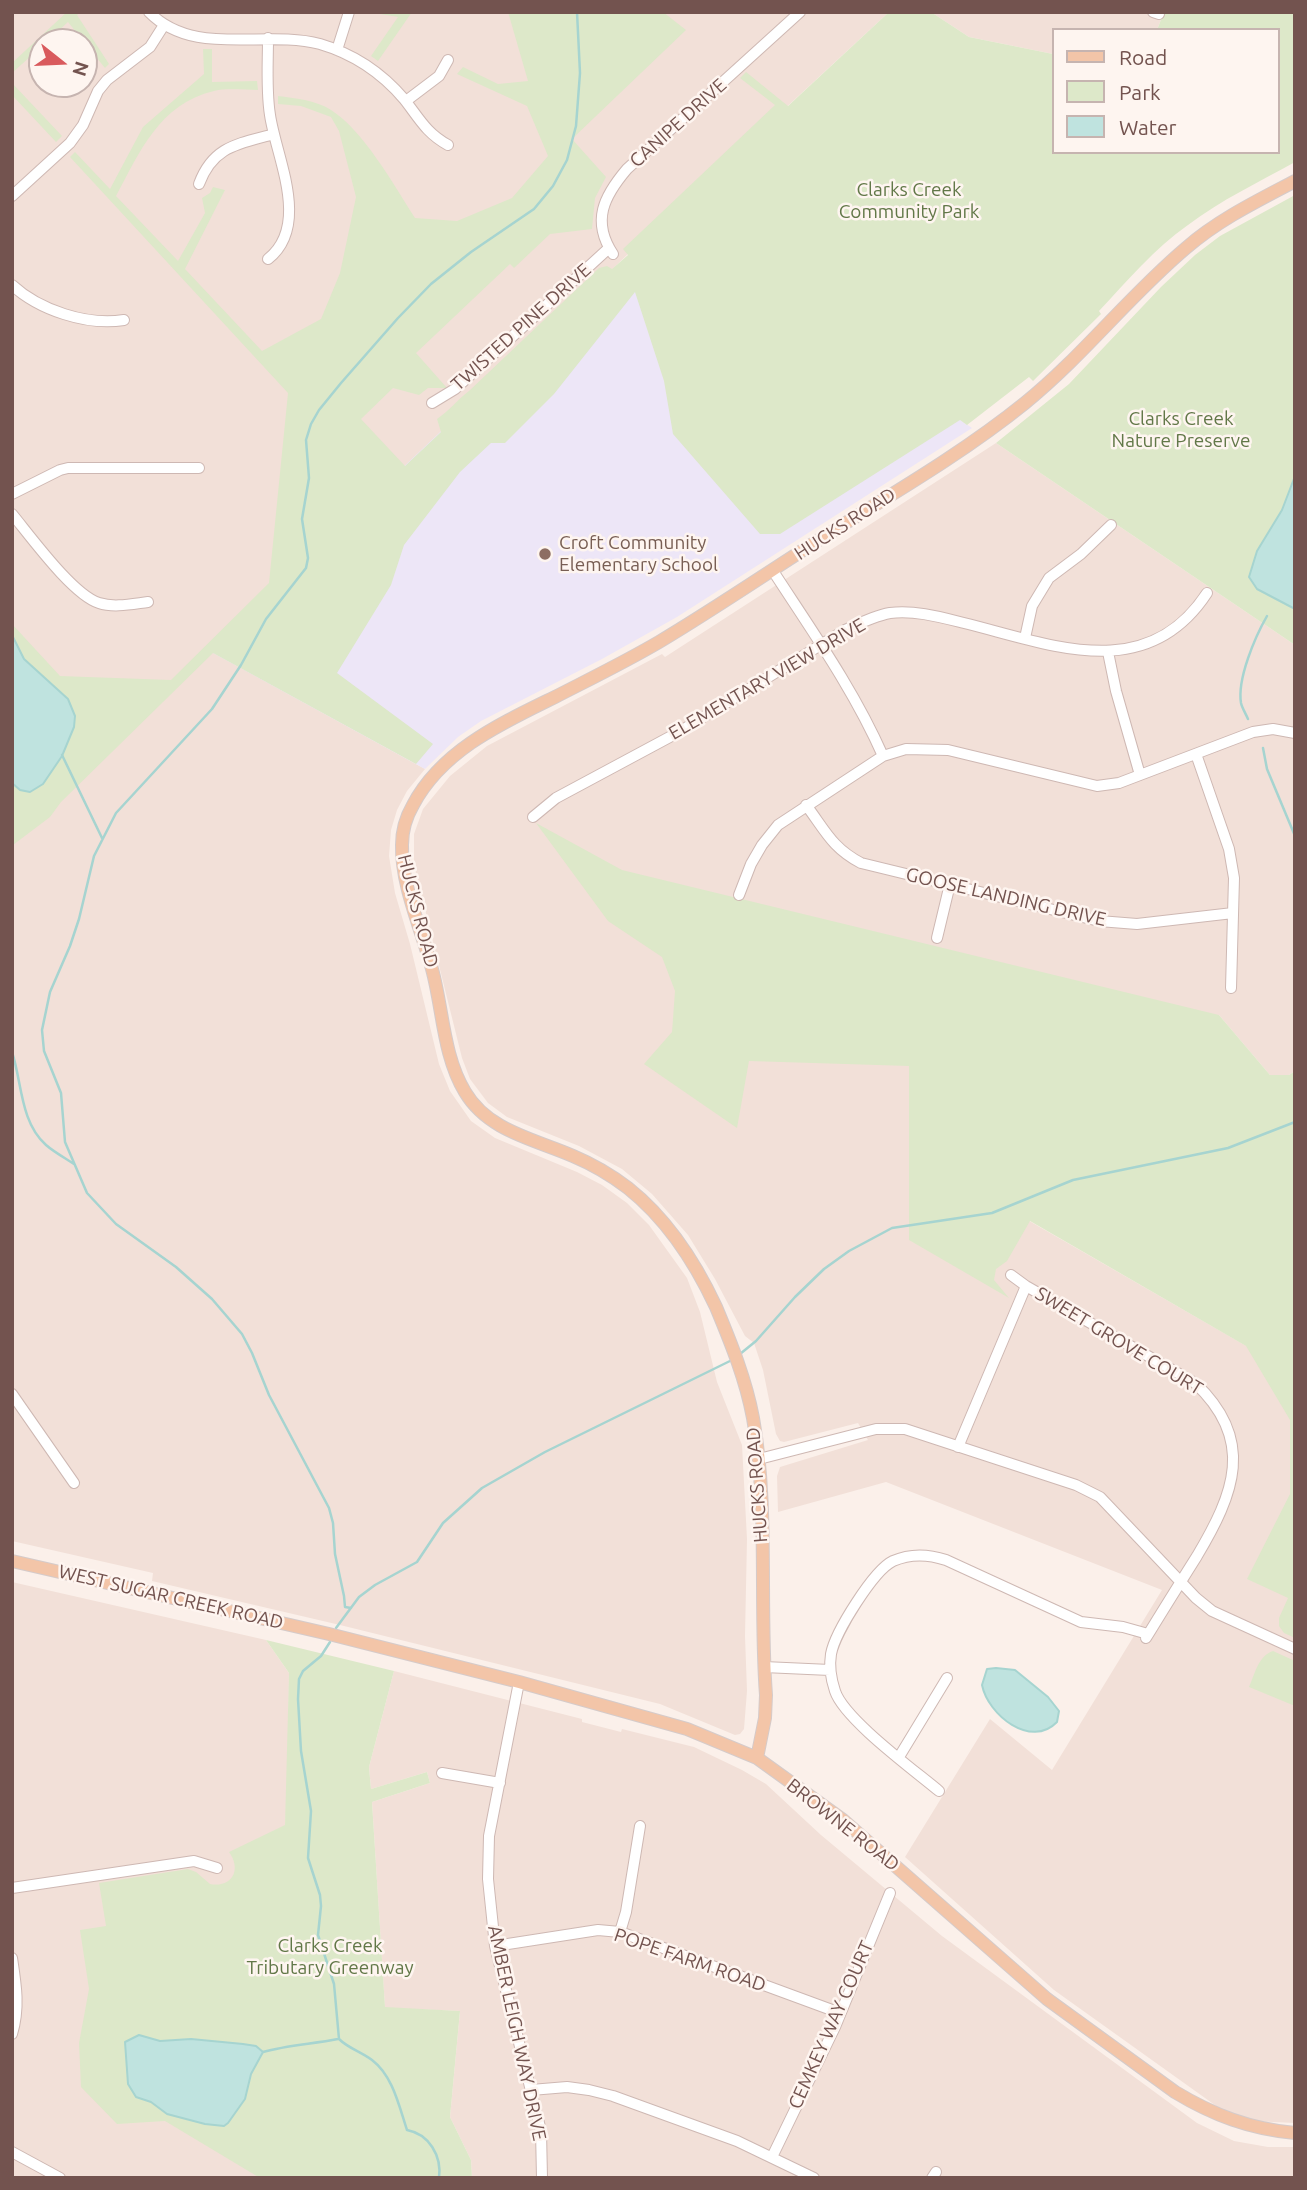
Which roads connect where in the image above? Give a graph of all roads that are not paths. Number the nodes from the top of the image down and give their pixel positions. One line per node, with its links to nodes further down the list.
1 (149, 12): 4 (street)
2 (349, 12): 6 (street)
3 (800, 12): 14 (street, CANIPE DRIVE)
4 (164, 24): 5 (street); 13 (street)
5 (268, 38): 6 (street); 9 (street)
6 (337, 50): 8 (street)
7 (447, 60): 8 (street)
8 (406, 101): 10 (street)
9 (274, 134): 12 (street); 15 (street)
10 (448, 145)
11 (1295, 181): 23 (main road, HUCKS ROAD)
12 (199, 184)
13 (12, 197)
14 (611, 251): 18 (street, TWISTED PINE DRIVE)
15 (268, 259)
16 (12, 285): 17 (street)
17 (124, 320)
18 (432, 402)
19 (199, 468): 20 (street)
20 (12, 494)
21 (12, 514): 25 (street)
22 (1111, 525): 26 (street)
23 (773, 571): 27 (street); 44 (main road, HUCKS ROAD)
24 (1206, 593): 28 (street, ELEMENTARY VIEW DRIVE)
25 (148, 602)
26 (1025, 638): 27 (street, ELEMENTARY VIEW DRIVE); 28 (street, ELEMENTARY VIEW DRIVE)
27 (821, 645): 31 (street); 34 (street, ELEMENTARY VIEW DRIVE)
28 (1108, 652): 32 (street)
29 (1295, 733): 30 (street)
30 (1196, 754): 32 (street); 37 (street)
31 (883, 756): 32 (street); 33 (street)
32 (1140, 775)
33 (806, 804): 35 (street, GOOSE LANDING DRIVE); 36 (street)
34 (533, 817)
35 (950, 884): 37 (street, GOOSE LANDING DRIVE); 38 (street)
36 (739, 895)
37 (1233, 913): 39 (street)
38 (937, 938)
39 (1231, 988)
40 (1011, 1275): 41 (street, SWEET GROVE COURT)
41 (1026, 1286): 43 (street); 47 (street, SWEET GROVE COURT)
42 (13, 1397): 45 (street)
43 (958, 1447): 44 (street); 47 (street)
44 (759, 1459): 50 (main road, HUCKS ROAD)
45 (74, 1483)
46 (12, 1561): 48 (main road, WEST SUGAR CREEK ROAD)
47 (1181, 1582): 49 (street); 51 (street, SWEET GROVE COURT)
48 (329, 1634): 53 (main road, BROWNE ROAD)
49 (1295, 1649)
50 (764, 1667): 51 (street); 55 (main road, HUCKS ROAD)
51 (830, 1670): 54 (street)
52 (947, 1678): 54 (street)
53 (519, 1682): 55 (main road, BROWNE ROAD); 57 (street, AMBER LEIGH WAY DRIVE)
54 (899, 1757): 58 (street)
55 (757, 1758): 69 (main road, BROWNE ROAD)
56 (442, 1773): 57 (street)
57 (500, 1783): 64 (street, AMBER LEIGH WAY DRIVE)
58 (939, 1791)
59 (640, 1826): 63 (street)
60 (217, 1868): 61 (street)
61 (12, 1888)
62 (890, 1893): 66 (street, CEMKEY WAY COURT)
63 (620, 1932): 64 (street, POPE FARM ROAD); 66 (street, POPE FARM ROAD)
64 (495, 1946): 68 (street, AMBER LEIGH WAY DRIVE)
65 (12, 1958): 67 (street)
66 (840, 2013): 71 (street, CEMKEY WAY COURT)
67 (12, 2034)
68 (531, 2090): 71 (street); 73 (street, AMBER LEIGH WAY DRIVE)
69 (1295, 2133)
70 (12, 2151): 72 (street)
71 (772, 2157): 74 (street)
72 (60, 2178)
73 (542, 2178)
74 (814, 2178)

